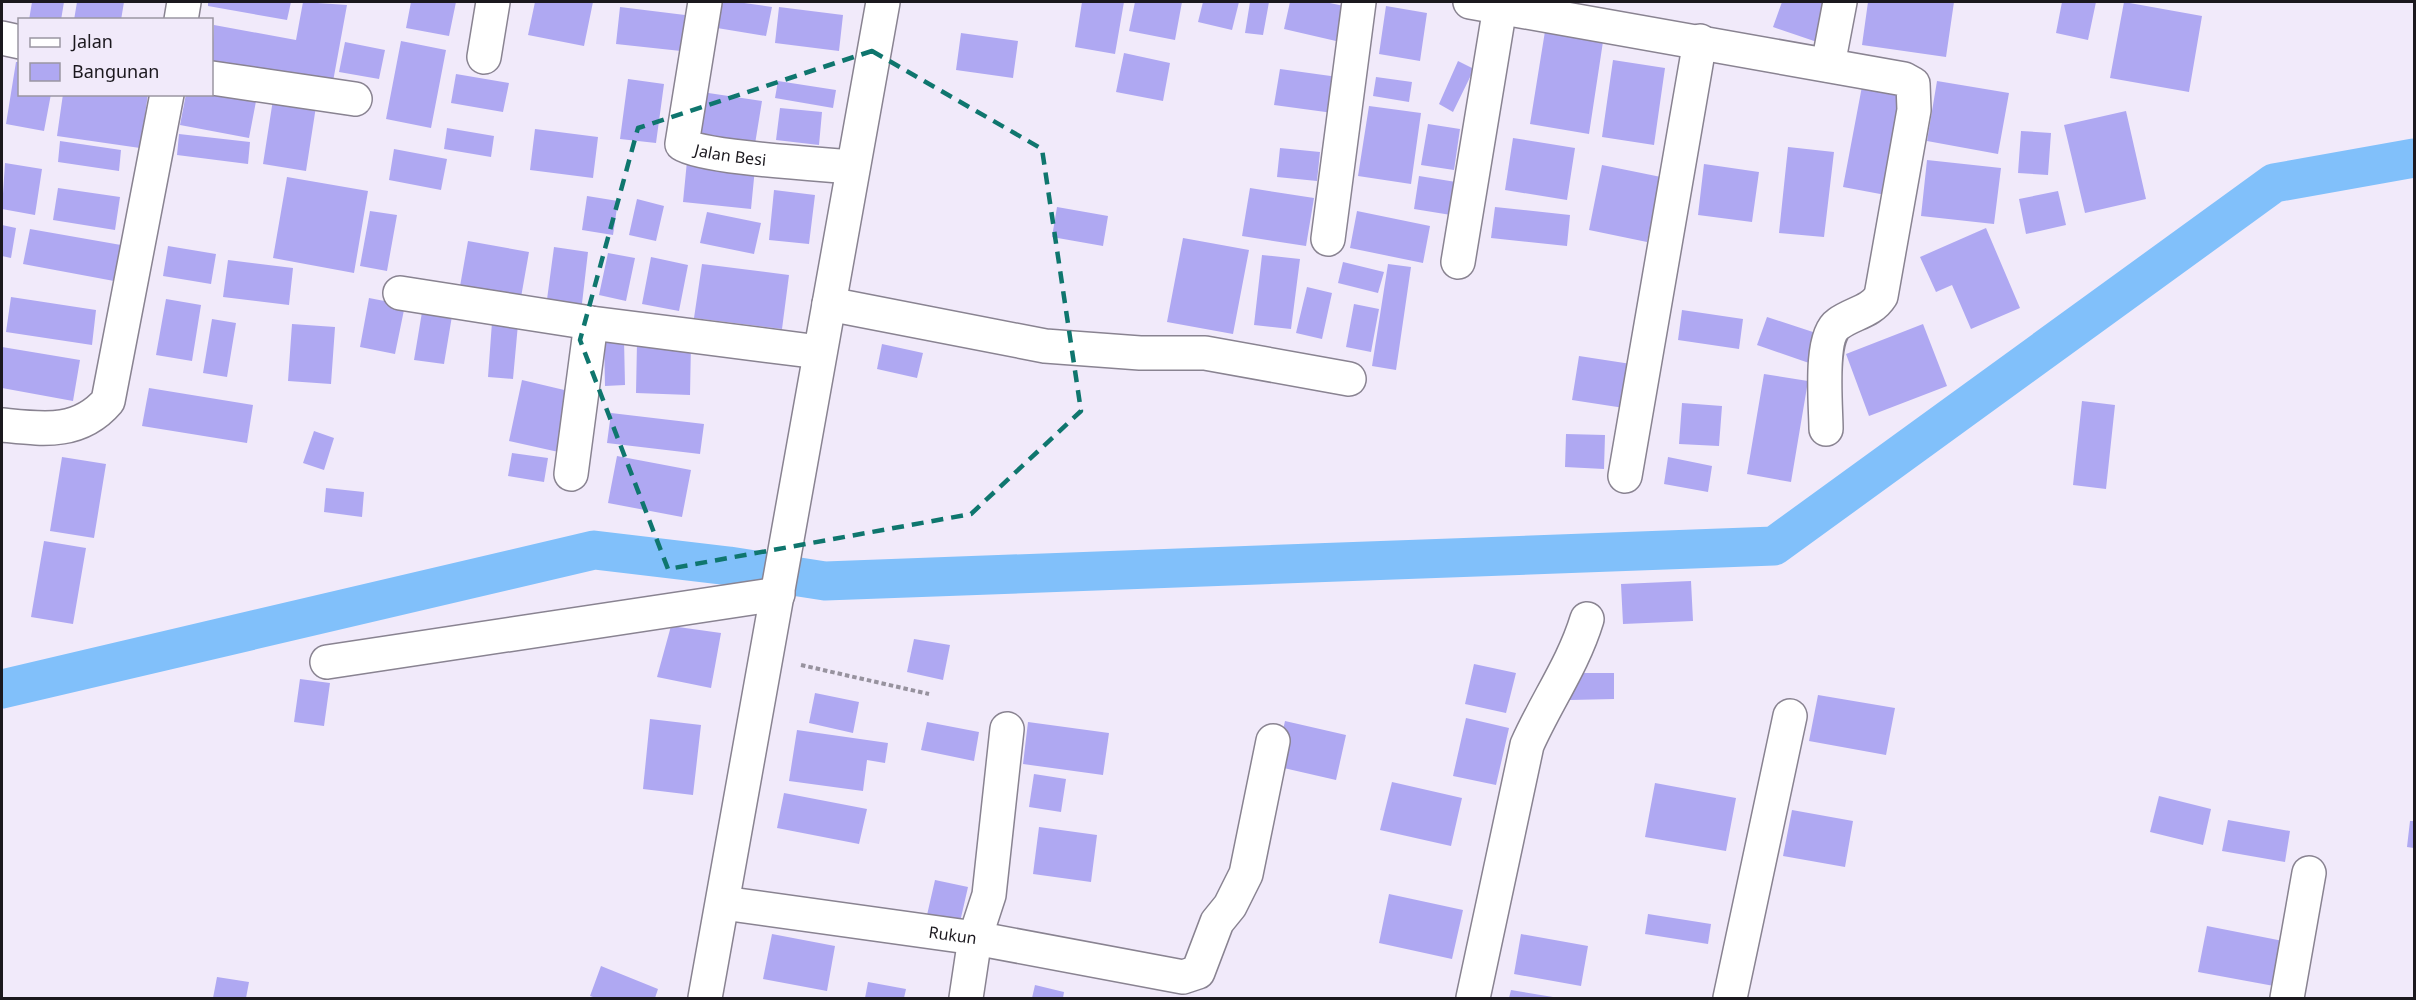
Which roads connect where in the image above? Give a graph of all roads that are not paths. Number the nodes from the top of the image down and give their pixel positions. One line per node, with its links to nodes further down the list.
1 (184, 2): 8 (street)
2 (493, 2): 12 (street)
3 (705, 2): 17 (street, Jalan Besi)
4 (883, 2): 17 (street)
5 (1359, 2): 18 (street)
6 (1840, 2): 13 (street)
7 (1485, 4): 10 (street); 19 (street)
8 (181, 18)
9 (2, 38): 11 (street)
10 (1700, 41): 13 (street); 28 (street)
11 (18, 42)
12 (484, 57)
13 (1828, 65): 26 (street)
14 (213, 78): 16 (street)
15 (167, 96): 25 (street)
16 (355, 99)
17 (854, 167): 21 (street)
18 (1328, 239)
19 (1458, 262)
20 (400, 293): 22 (street)
21 (829, 304): 23 (street); 24 (street)
22 (591, 323): 23 (street); 27 (street)
23 (819, 352): 29 (street)
24 (1349, 379)
25 (2, 425)
26 (1826, 429)
27 (571, 474)
28 (1625, 476)
29 (779, 583): 31 (street); 36 (street)
30 (1587, 619): 40 (street)
31 (327, 662)
32 (1790, 716): 41 (street)
33 (1007, 729): 37 (street)
34 (1274, 741): 37 (street, Rukun)
35 (2309, 873): 42 (street)
36 (723, 903): 37 (street, Rukun); 38 (street)
37 (975, 938): 39 (street)
38 (705, 999)
39 (966, 999)
40 (1473, 999)
41 (1730, 999)
42 (2287, 999)

